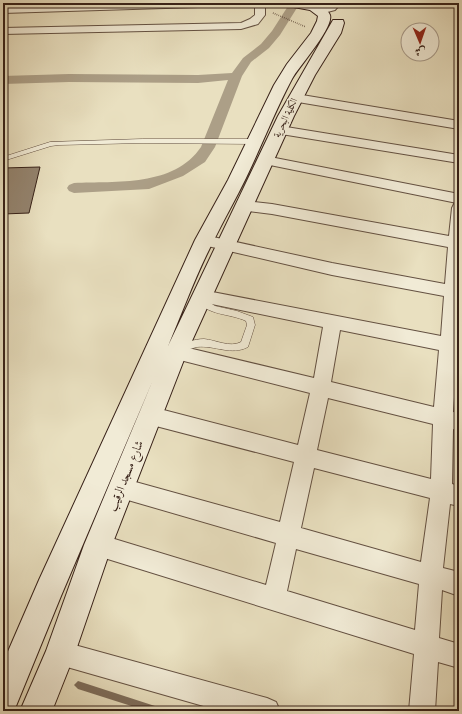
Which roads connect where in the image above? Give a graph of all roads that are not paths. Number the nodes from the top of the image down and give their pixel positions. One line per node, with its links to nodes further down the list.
1 (230, 3): 5 (street)
2 (292, 3): 4 (main road)
3 (258, 5): 6 (street)
4 (323, 6): 7 (main road, الكلية البحرية); 10 (main road, الكلية البحرية)
5 (3, 10)
6 (3, 31)
7 (296, 98): 8 (street); 9 (main road, الكلية البحرية)
8 (459, 125)
9 (280, 130): 11 (street); 13 (main road, الكلية البحرية)
10 (248, 142): 12 (lane); 17 (main road, الكلية البحرية)
11 (459, 159)
12 (3, 160)
13 (265, 160): 14 (street); 15 (main road, الكلية البحرية)
14 (459, 199)
15 (245, 206): 17 (main road, الكلية البحرية); 18 (street)
16 (459, 208): 18 (street)
17 (215, 243): 19 (street); 20 (main road, شارع مسجد الرقيب); 38 (main road, شارع مسجد الرقيب)
18 (458, 243): 19 (street)
19 (456, 292): 22 (street)
20 (201, 297): 21 (street); 23 (main road, شارع مسجد الرقيب); 23 (lane)
21 (333, 322): 22 (street); 24 (street)
22 (454, 346): 26 (street)
23 (177, 351): 24 (street); 25 (main road, شارع مسجد الرقيب)
24 (321, 388): 26 (street); 27 (street)
25 (152, 416): 27 (street); 28 (main road, شارع مسجد الرقيب)
26 (451, 420): 29 (street)
27 (306, 456): 29 (street); 30 (street)
28 (121, 488): 30 (street); 31 (main road, شارع مسجد الرقيب)
29 (450, 494): 32 (street)
30 (288, 535): 32 (street); 34 (street)
31 (98, 545): 34 (street); 36 (main road, شارع مسجد الرقيب)
32 (431, 576): 33 (street); 35 (street)
33 (459, 584)
34 (274, 599): 35 (street)
35 (426, 646): 37 (street); 41 (street)
36 (60, 653): 39 (main road, شارع مسجد الرقيب); 40 (street)
37 (459, 656)
38 (3, 700)
39 (36, 711)
40 (267, 711)
41 (422, 711)

